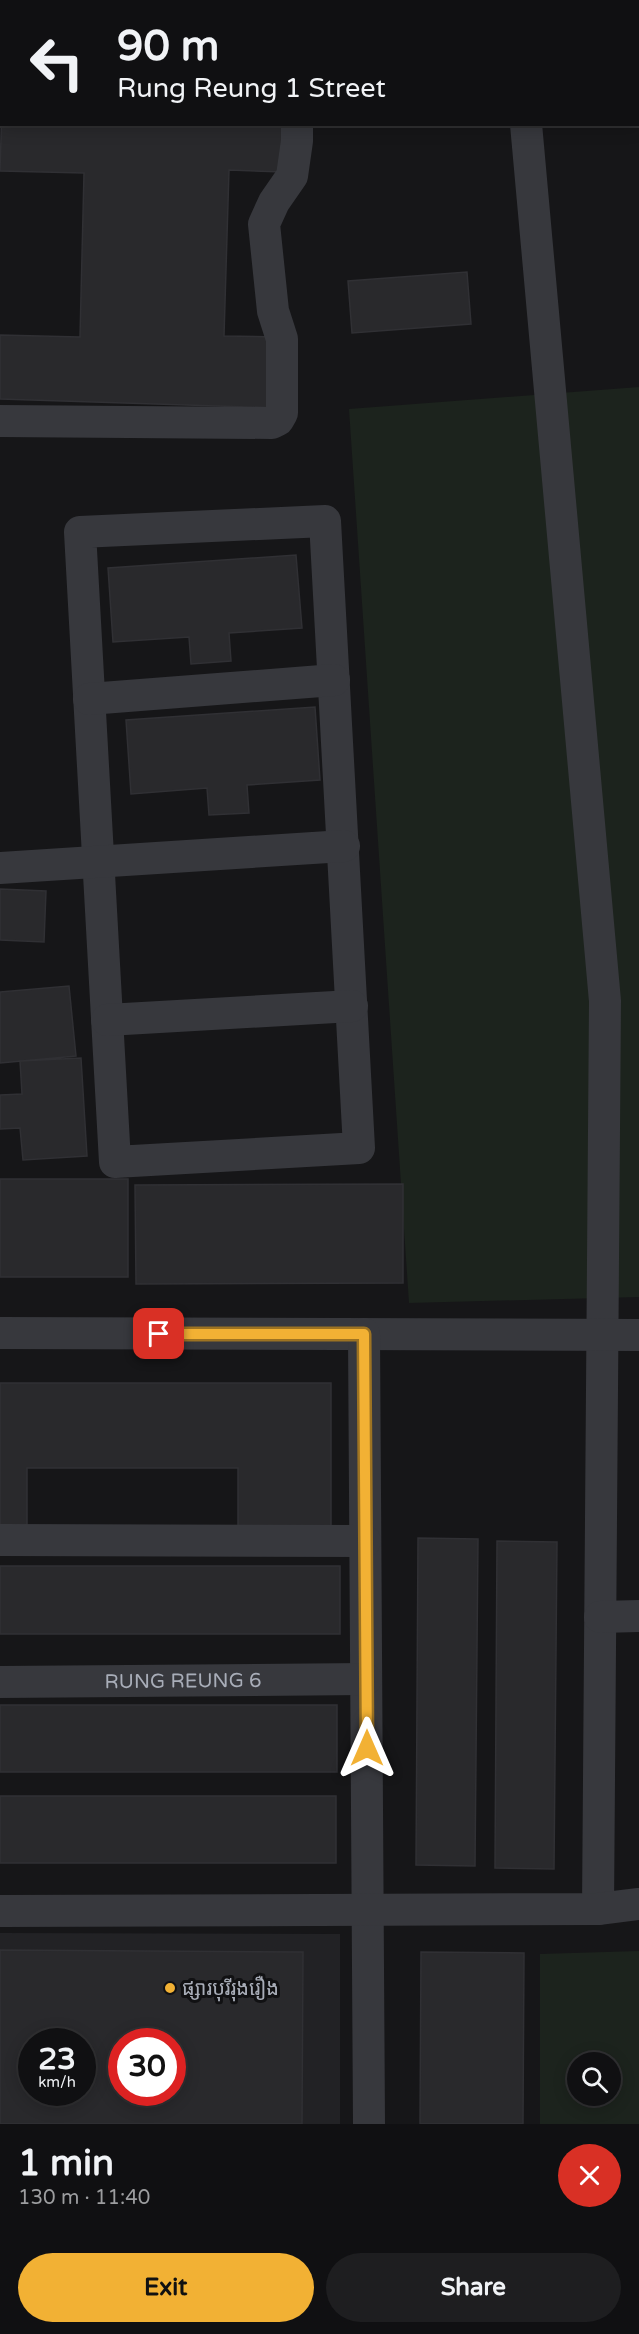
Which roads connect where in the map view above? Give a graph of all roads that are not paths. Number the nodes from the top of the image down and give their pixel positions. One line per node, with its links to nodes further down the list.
1 (297, 126): 3 (street)
2 (526, 126): 13 (street)
3 (0, 421)
4 (334, 680): 5 (street); 5 (street); 6 (street)
5 (89, 699): 7 (street)
6 (344, 846): 7 (street); 9 (street)
7 (98, 862): 8 (street); 10 (street)
8 (0, 868)
9 (352, 1006): 10 (street); 10 (street)
10 (107, 1020)
11 (0, 1333): 12 (street)
12 (364, 1334): 13 (street); 16 (street)
13 (602, 1334): 14 (street); 18 (street)
14 (639, 1335)
15 (0, 1540): 16 (street)
16 (365, 1541): 19 (street)
17 (639, 1616): 18 (street)
18 (600, 1617): 22 (street)
19 (366, 1678): 20 (street, RUNG REUNG 6); 23 (street)
20 (0, 1682)
21 (639, 1904): 22 (street)
22 (598, 1909): 23 (street)
23 (368, 1910): 24 (street); 25 (street)
24 (0, 1911)
25 (369, 2124)

